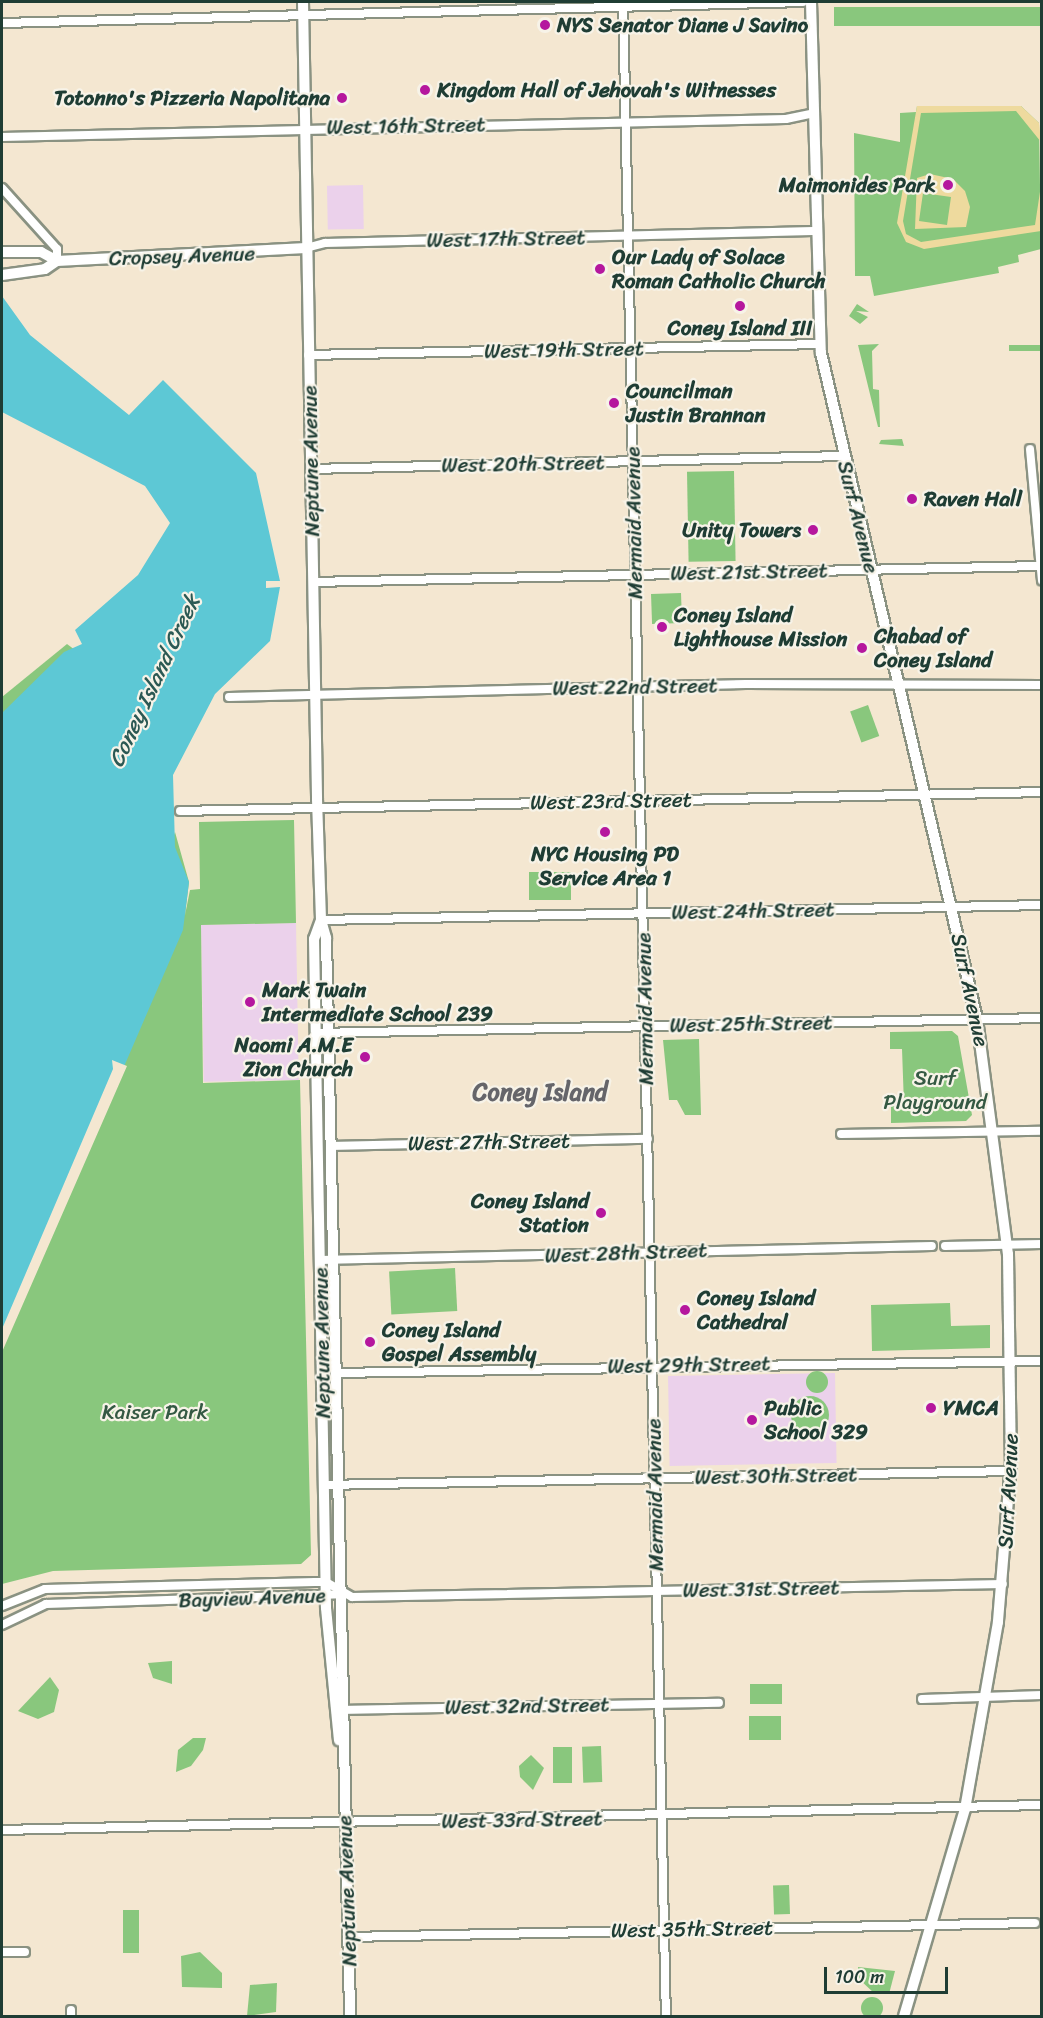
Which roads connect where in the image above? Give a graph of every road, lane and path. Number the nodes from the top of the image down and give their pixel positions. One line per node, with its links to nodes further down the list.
1 (303, 2): 5 (main road, Neptune Avenue)
2 (803, 2): 4 (street)
3 (811, 2): 7 (main road, Surf Avenue)
4 (623, 5): 5 (street); 8 (street, Mermaid Avenue)
5 (302, 16): 6 (street); 9 (main road, Neptune Avenue)
6 (2, 23)
7 (810, 114): 8 (street, West 16th Street); 12 (main road, Surf Avenue)
8 (626, 122): 9 (street, West 16th Street); 13 (street, Mermaid Avenue)
9 (303, 128): 10 (street, West 16th Street); 14 (main road, Neptune Avenue)
10 (2, 137)
11 (2, 188): 16 (street)
12 (814, 231): 13 (street, West 17th Street); 18 (main road, Surf Avenue)
13 (628, 236): 14 (street, West 17th Street); 19 (street, Mermaid Avenue)
14 (306, 248): 16 (main road, Cropsey Avenue); 20 (main road, Neptune Avenue)
15 (2, 252): 16 (main road, Cropsey Avenue)
16 (57, 261): 17 (main road, Cropsey Avenue)
17 (2, 275)
18 (820, 344): 19 (street, West 19th Street); 22 (main road, Surf Avenue)
19 (631, 349): 20 (street, West 19th Street); 23 (street, Mermaid Avenue)
20 (308, 355): 24 (main road, Neptune Avenue)
21 (1030, 449): 25 (street)
22 (843, 456): 23 (street, West 20th Street); 26 (main road, Surf Avenue)
23 (633, 461): 24 (street, West 20th Street); 27 (street, Mermaid Avenue)
24 (311, 469): 29 (main road, Neptune Avenue)
25 (1040, 566): 26 (street, West 21st Street); 28 (street)
26 (871, 569): 27 (street, West 21st Street); 30 (main road, Surf Avenue)
27 (636, 574): 29 (street, West 21st Street); 32 (street, Mermaid Avenue)
28 (1041, 580)
29 (313, 582): 33 (main road, Neptune Avenue)
30 (897, 685): 31 (street, West 22nd Street); 32 (street, West 22nd Street); 36 (main road, Surf Avenue)
31 (1041, 686)
32 (638, 687): 33 (street, West 22nd Street); 37 (street, Mermaid Avenue)
33 (315, 694): 34 (street, West 22nd Street); 38 (main road, Neptune Avenue)
34 (229, 696)
35 (1041, 792): 36 (street, West 23rd Street)
36 (925, 794): 37 (street, West 23rd Street); 41 (main road, Surf Avenue)
37 (640, 801): 38 (street, West 23rd Street); 42 (street, Mermaid Avenue)
38 (317, 808): 39 (street, West 23rd Street); 43 (main road, Neptune Avenue)
39 (180, 811)
40 (1041, 905): 41 (street, West 24th Street)
41 (951, 907): 42 (street, West 24th Street); 45 (main road, Surf Avenue)
42 (643, 914): 43 (street, West 24th Street); 46 (street, Mermaid Avenue)
43 (321, 920): 47 (main road, Neptune Avenue); 48 (main road, Neptune Avenue)
44 (1041, 1018): 45 (street, West 25th Street)
45 (977, 1019): 46 (street, West 25th Street); 50 (main road, Surf Avenue)
46 (645, 1026): 48 (street, West 25th Street); 52 (street, Mermaid Avenue)
47 (316, 1033): 48 (street, West 25th Street); 59 (main road, Neptune Avenue)
48 (328, 1033): 53 (main road, Neptune Avenue)
49 (1041, 1131): 50 (street)
50 (996, 1132): 51 (street); 55 (main road, Surf Avenue)
51 (841, 1134)
52 (648, 1139): 53 (street, West 27th Street); 58 (street, Mermaid Avenue)
53 (330, 1146): 60 (main road, Neptune Avenue)
54 (1041, 1244): 55 (street)
55 (1008, 1245): 57 (street); 61 (main road, Surf Avenue)
56 (932, 1246): 58 (street, West 28th Street)
57 (945, 1246)
58 (650, 1252): 60 (street, West 28th Street); 63 (street, Mermaid Avenue)
59 (320, 1260): 60 (street, West 28th Street); 67 (main road, Neptune Avenue)
60 (333, 1260): 64 (main road, Neptune Avenue)
61 (1012, 1359): 62 (street, West 29th Street); 63 (street, West 29th Street); 65 (main road, Surf Avenue)
62 (1041, 1361)
63 (652, 1365): 64 (street, West 29th Street); 66 (street, Mermaid Avenue)
64 (336, 1373): 68 (main road, Neptune Avenue)
65 (1011, 1471): 66 (street, West 30th Street); 70 (main road, Surf Avenue)
66 (655, 1478): 68 (street, West 30th Street); 71 (street, Mermaid Avenue)
67 (326, 1485): 68 (street, West 30th Street); 69 (main road, Neptune Avenue)
68 (339, 1485): 72 (main road, Neptune Avenue)
69 (326, 1582): 72 (street, Bayview Avenue); 73 (main road, Neptune Avenue); 74 (street, Bayview Avenue)
70 (1003, 1584): 71 (street, West 31st Street); 77 (main road, Surf Avenue)
71 (657, 1592): 72 (street, West 31st Street); 80 (street, Mermaid Avenue)
72 (340, 1594): 73 (street, Bayview Avenue); 81 (main road, Neptune Avenue)
73 (326, 1597): 75 (street, Bayview Avenue); 81 (main road, Neptune Avenue)
74 (2, 1606)
75 (2, 1625)
76 (1041, 1695): 77 (street)
77 (987, 1696): 78 (street); 83 (main road, Surf Avenue)
78 (922, 1699)
79 (719, 1703): 80 (street, West 32nd Street)
80 (660, 1704): 81 (street, West 32nd Street); 84 (street, Mermaid Avenue)
81 (340, 1710): 85 (main road, Neptune Avenue)
82 (1041, 1805): 83 (street, West 33rd Street)
83 (965, 1809): 84 (street, West 33rd Street); 88 (main road, Surf Avenue)
84 (662, 1817): 85 (street, West 33rd Street); 89 (street, Mermaid Avenue)
85 (345, 1823): 86 (street, West 33rd Street); 90 (main road, Neptune Avenue)
86 (2, 1830)
87 (1035, 1923): 88 (street, West 35th Street)
88 (935, 1924): 89 (street, West 35th Street); 95 (main road, Surf Avenue)
89 (664, 1930): 90 (street, West 35th Street); 94 (street, Mermaid Avenue)
90 (348, 1937): 93 (main road, Neptune Avenue)
91 (2, 1952): 92 (street)
92 (25, 1952)
93 (350, 2016)
94 (666, 2016)
95 (904, 2016)

